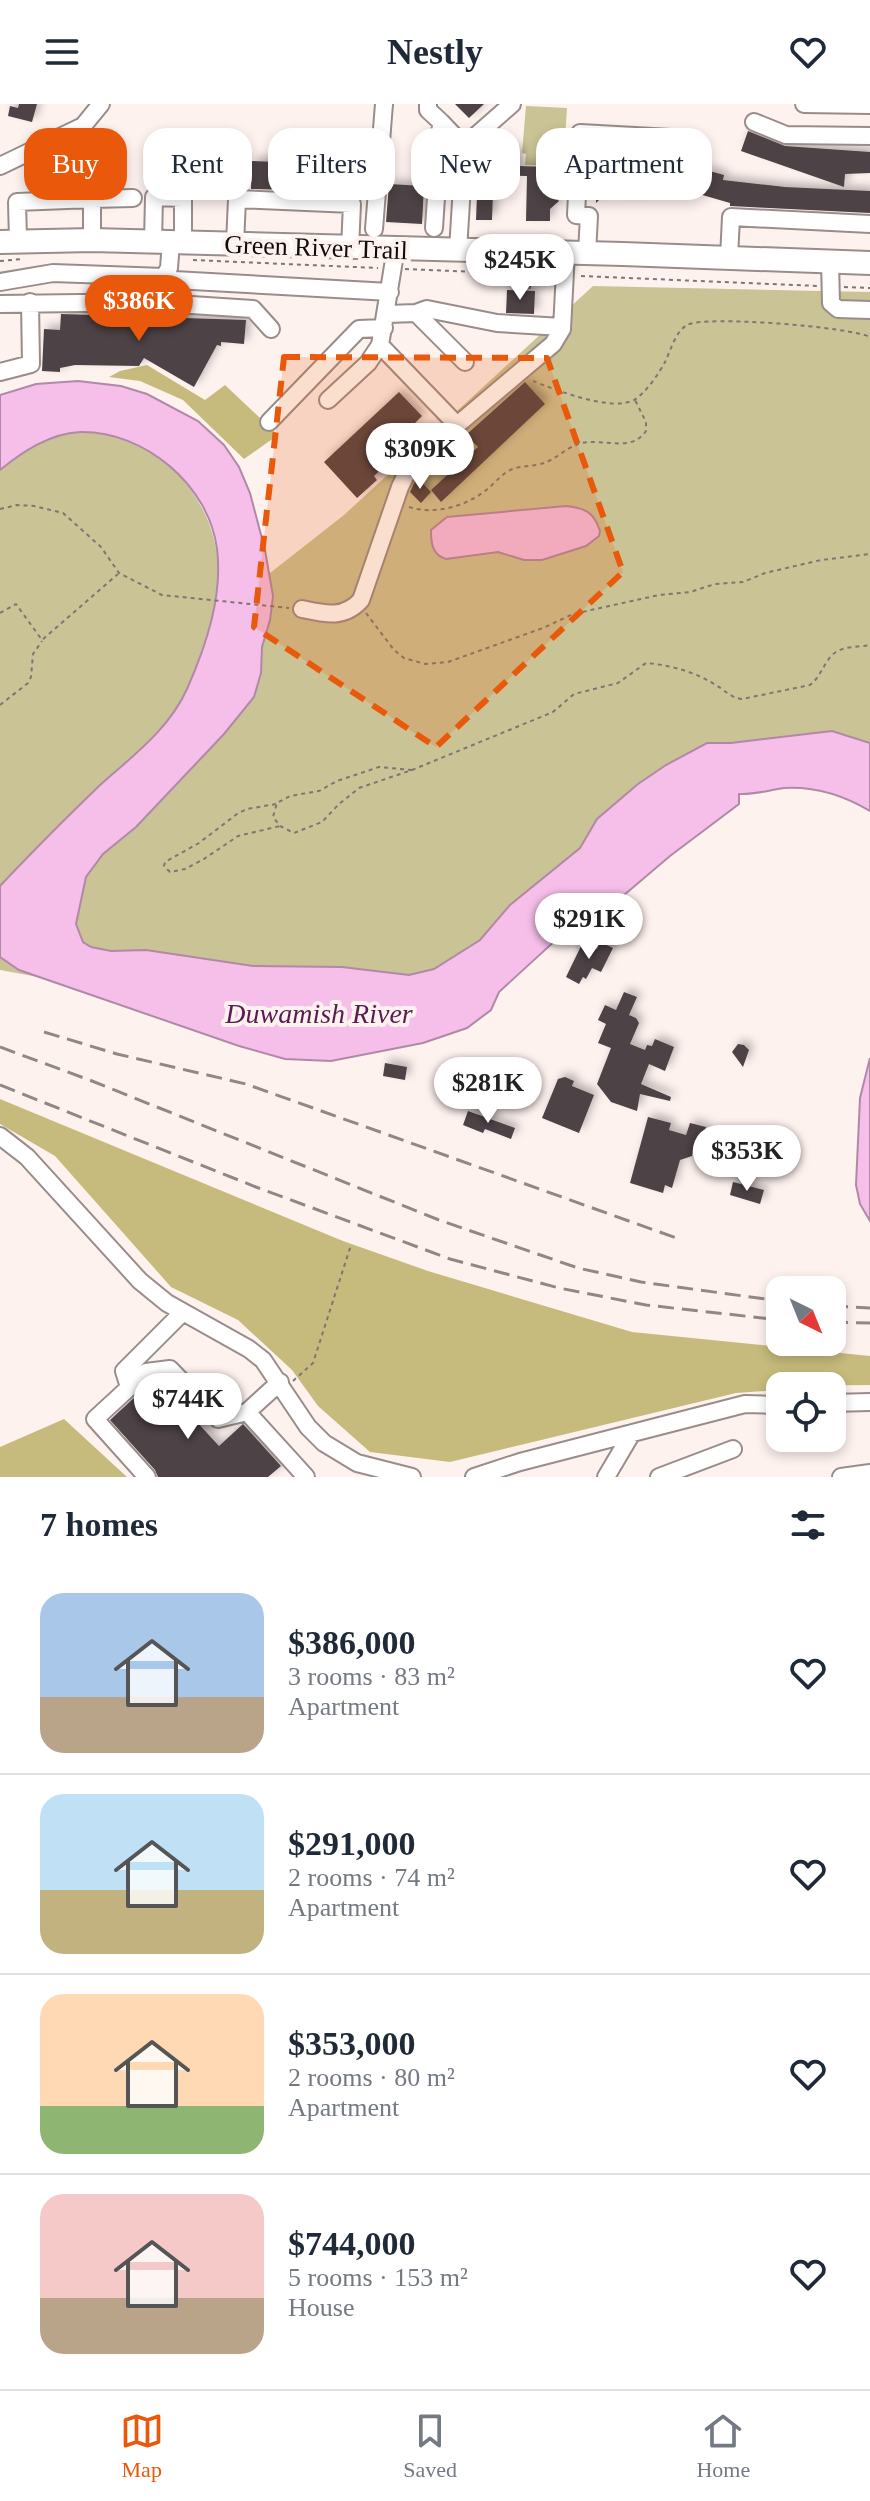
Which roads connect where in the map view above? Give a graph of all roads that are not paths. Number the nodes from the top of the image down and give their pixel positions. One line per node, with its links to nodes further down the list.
1 (101, 104): 12 (street)
2 (384, 104): 21 (street)
3 (428, 104): 7 (street)
4 (512, 104): 10 (street)
5 (804, 104): 6 (street)
6 (870, 105)
7 (441, 122): 9 (street); 20 (street)
8 (754, 122): 11 (street)
9 (446, 128)
10 (485, 128)
11 (870, 136)
12 (0, 166)
13 (127, 198): 14 (street)
14 (133, 198)
15 (67, 200): 24 (street)
16 (92, 200): 22 (street)
17 (460, 200): 26 (street)
18 (577, 200): 27 (street)
19 (870, 224): 29 (street)
20 (434, 228)
21 (374, 229)
22 (92, 240): 24 (main road); 30 (main road)
23 (235, 244): 25 (main road); 25 (street); 30 (main road)
24 (15, 247)
25 (350, 248): 28 (main road)
26 (458, 250): 27 (main road); 28 (main road)
27 (577, 253): 29 (main road); 40 (street)
28 (394, 258): 34 (street)
29 (729, 258): 31 (main road)
30 (169, 259): 33 (street); 34 (street); 35 (street); 41 (street)
31 (830, 262): 32 (main road); 37 (street)
32 (870, 263)
33 (0, 282)
34 (390, 292): 39 (street)
35 (30, 302): 36 (street); 44 (street)
36 (0, 304)
37 (870, 310)
38 (416, 313): 39 (street); 40 (street); 43 (street)
39 (386, 321): 42 (street); 46 (street)
40 (562, 327): 47 (street)
41 (271, 329)
42 (380, 345): 45 (street); 47 (street)
43 (465, 362)
44 (0, 372)
45 (328, 400)
46 (269, 422)
47 (457, 425): 48 (street)
48 (302, 609)
49 (0, 1136): 50 (street)
50 (183, 1312): 51 (street); 52 (street)
51 (282, 1386): 56 (street); 59 (street)
52 (129, 1387): 56 (street); 61 (street)
53 (870, 1402): 54 (street)
54 (846, 1403)
55 (766, 1405): 57 (street)
56 (247, 1412): 62 (street)
57 (632, 1433): 64 (street); 65 (street)
58 (733, 1449): 66 (street)
59 (363, 1472): 63 (street)
60 (870, 1473): 67 (street)
61 (147, 1477)
62 (306, 1477)
63 (412, 1477)
64 (474, 1477)
65 (606, 1477)
66 (659, 1477)
67 (841, 1477)

